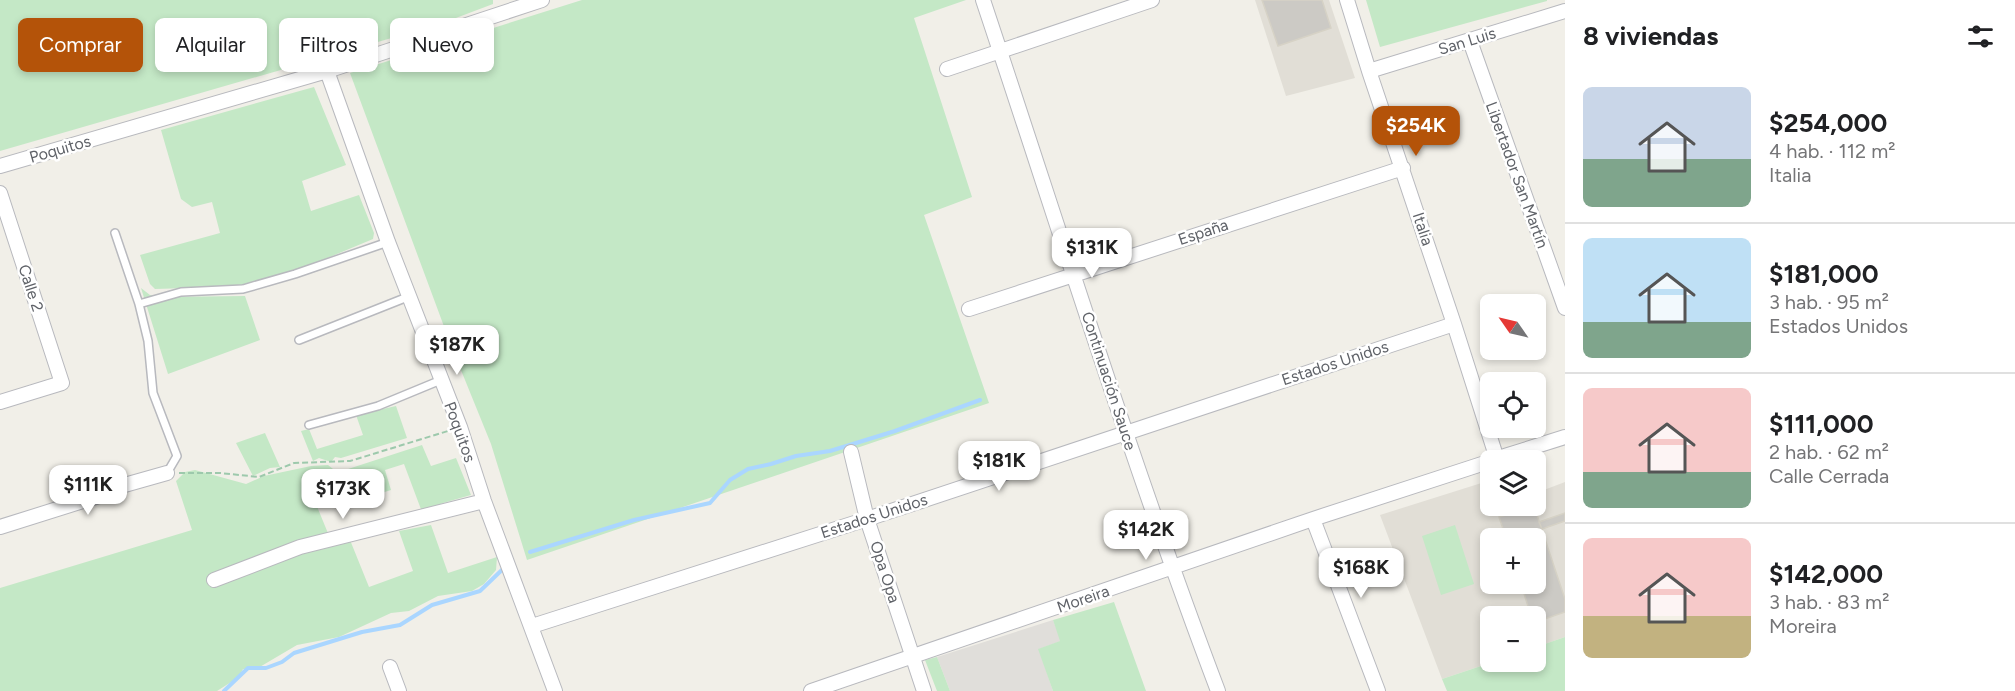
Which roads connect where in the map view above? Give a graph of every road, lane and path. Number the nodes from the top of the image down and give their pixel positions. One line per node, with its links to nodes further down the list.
1 (542, 0): 8 (street, Poquitos)
2 (983, 0): 7 (street, Continuación Sauce)
3 (1152, 0): 7 (street)
4 (1347, 0): 10 (street, Italia)
5 (1565, 11): 6 (street, San Luis)
6 (1470, 41): 10 (street, San Luis); 21 (street, Libertador San Martín)
7 (1000, 50): 9 (street); 18 (street, Continuación Sauce)
8 (378, 54)
9 (947, 69)
10 (1369, 71): 14 (street, Italia)
11 (324, 72): 13 (street, Poquitos)
12 (327, 72): 17 (street, Poquitos)
13 (0, 166)
14 (1403, 168): 18 (street, España); 23 (street, Italia)
15 (0, 193): 26 (street, Calle 2)
16 (116, 232): 20 (lane)
17 (388, 242): 19 (street, Poquitos); 20 (lane)
18 (1074, 273): 22 (street, España); 29 (street, Continuación Sauce)
19 (410, 296): 24 (lane); 25 (street, Poquitos)
20 (139, 304): 35 (lane)
21 (1565, 308)
22 (969, 309)
23 (1454, 324): 29 (street, Estados Unidos); 31 (street, Italia)
24 (299, 340)
25 (441, 380): 27 (lane); 28 (street, Poquitos)
26 (0, 402)
27 (309, 425)
28 (460, 427): 35 (path); 36 (street, Poquitos)
29 (1125, 432): 37 (street, Estados Unidos); 40 (street, Continuación Sauce)
30 (1565, 437): 32 (street, Moreira)
31 (1490, 450)
32 (1524, 450)
33 (851, 452): 37 (street, Opa Opa)
34 (1480, 464): 38 (street, Moreira)
35 (167, 473): 39 (street)
36 (484, 501): 41 (street); 42 (street, Poquitos)
37 (867, 519): 42 (street, Estados Unidos); 43 (street, Opa Opa)
38 (1313, 519): 40 (street, Moreira); 50 (street)
39 (0, 526)
40 (1172, 569): 43 (street, Moreira); 49 (street, Continuación Sauce)
41 (214, 580)
42 (532, 626): 46 (street, Poquitos)
43 (913, 657): 47 (street, Moreira); 48 (street, Opa Opa)
44 (390, 667): 45 (street)
45 (399, 691)
46 (555, 691)
47 (811, 691)
48 (924, 691)
49 (1218, 691)
50 (1378, 691)

